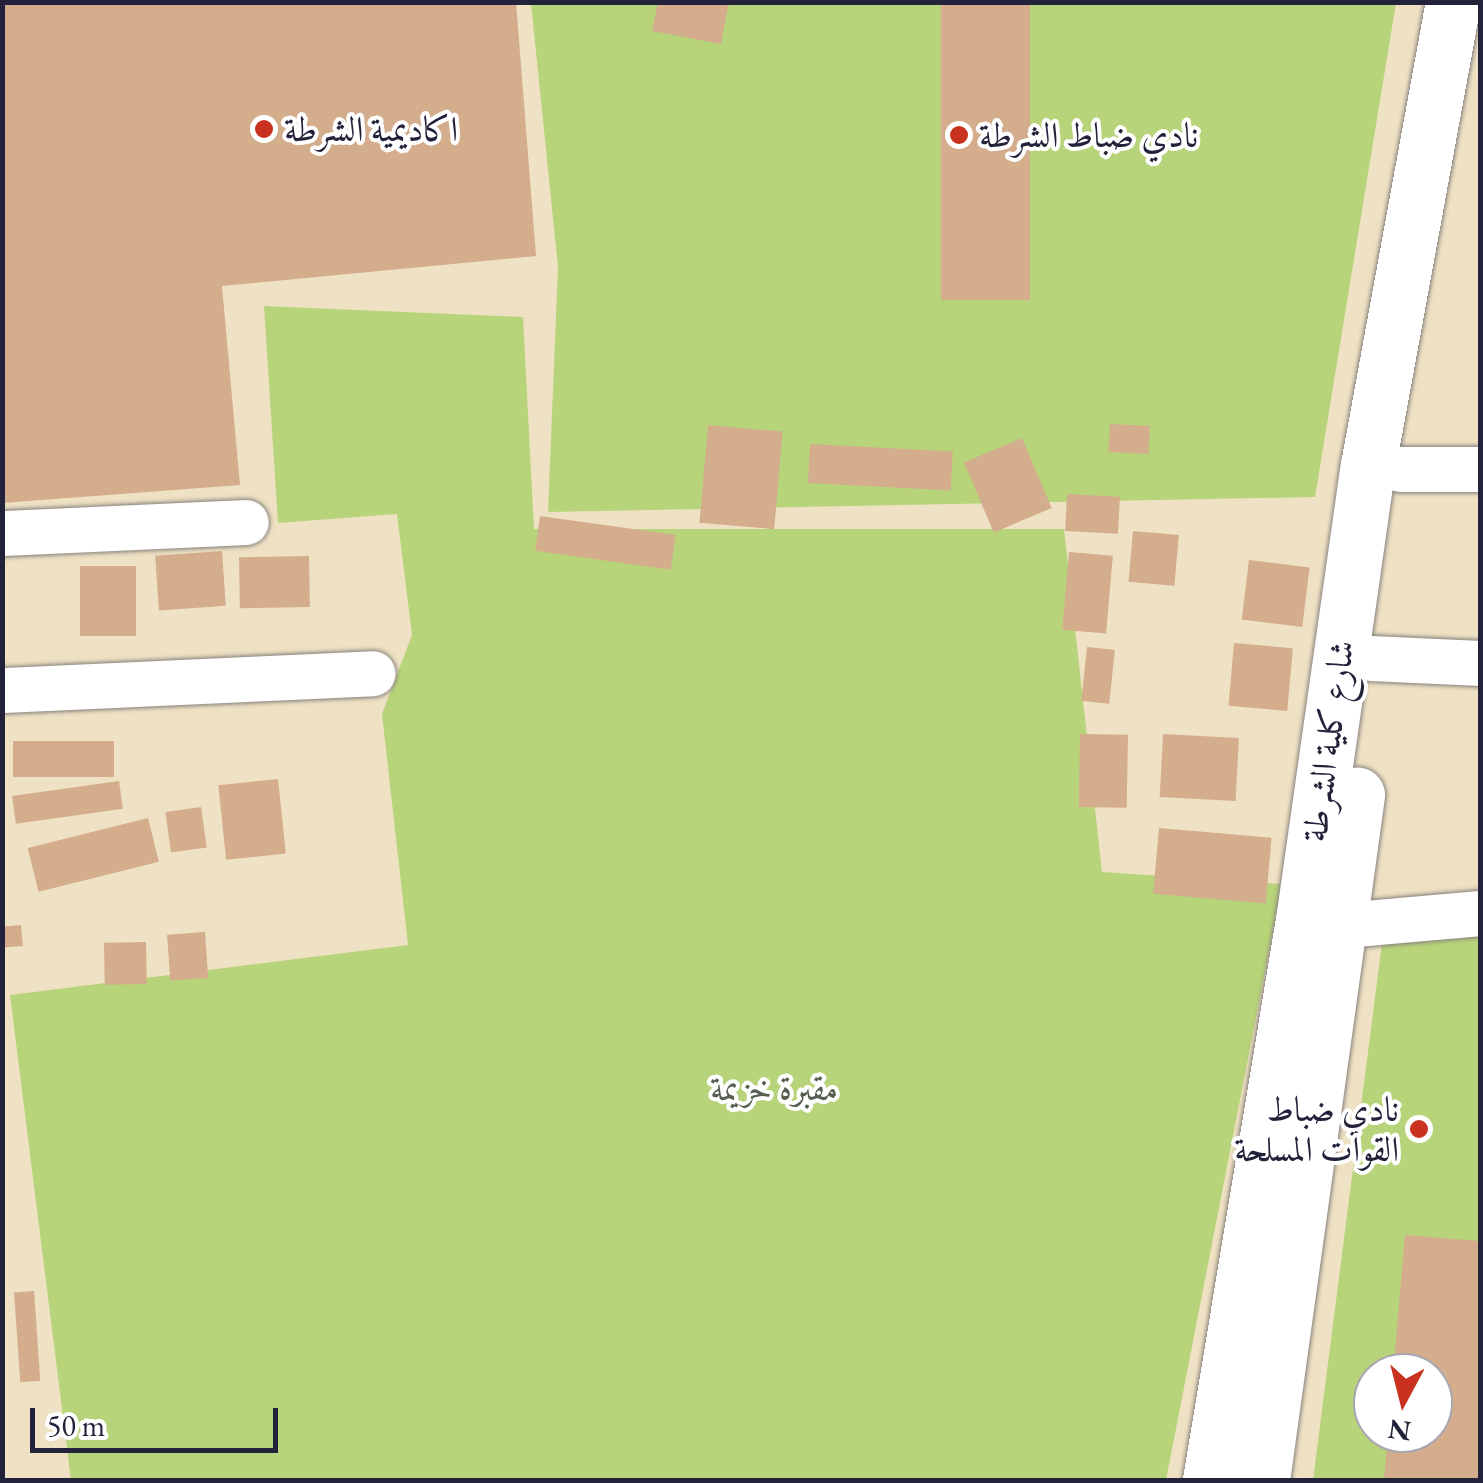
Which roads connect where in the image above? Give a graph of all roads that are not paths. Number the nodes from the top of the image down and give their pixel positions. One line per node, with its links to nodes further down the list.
1 (1453, 2): 13 (main road, شارع كلية الشرطة)
2 (1480, 27): 3 (main road, شارع كلية الشرطة)
3 (1400, 469): 4 (street); 7 (main road, شارع كلية الشرطة)
4 (1480, 469)
5 (246, 522): 6 (street)
6 (2, 534)
7 (1371, 658): 8 (street); 12 (main road, شارع كلية الشرطة)
8 (1480, 663)
9 (373, 673): 10 (street)
10 (2, 690)
11 (1480, 913): 12 (street)
12 (1343, 925): 14 (main road, شارع كلية الشرطة)
13 (1218, 1419): 15 (main road); 16 (main road, شارع كلية الشرطة)
14 (1273, 1464)
15 (1188, 1480)
16 (1210, 1480)

